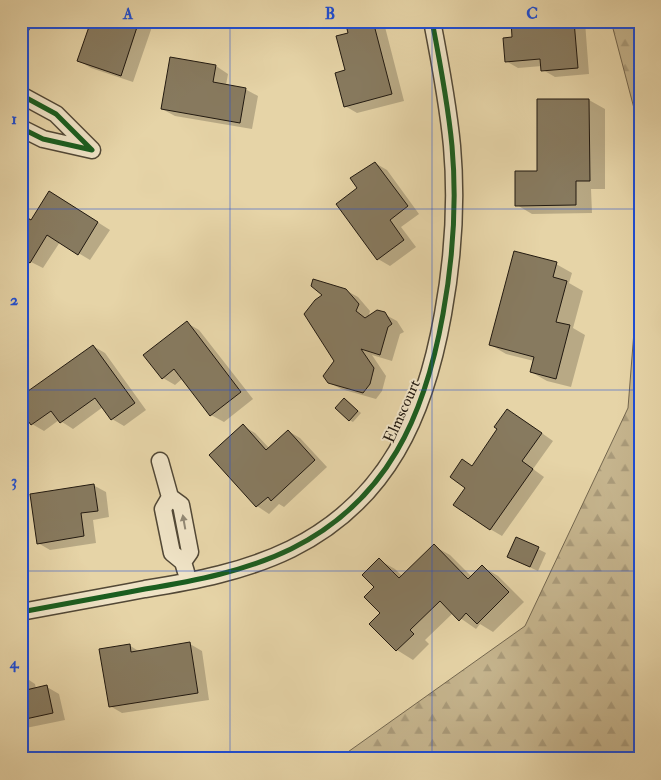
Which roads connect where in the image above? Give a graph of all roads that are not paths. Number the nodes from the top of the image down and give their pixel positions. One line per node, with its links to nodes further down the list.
1 (23, 21): 3 (street)
2 (432, 21): 7 (street, Elmscourt)
3 (21, 26)
4 (21, 94): 5 (street)
5 (21, 128)
6 (160, 461): 7 (street)
7 (189, 582): 8 (street, Elmscourt)
8 (21, 612)

